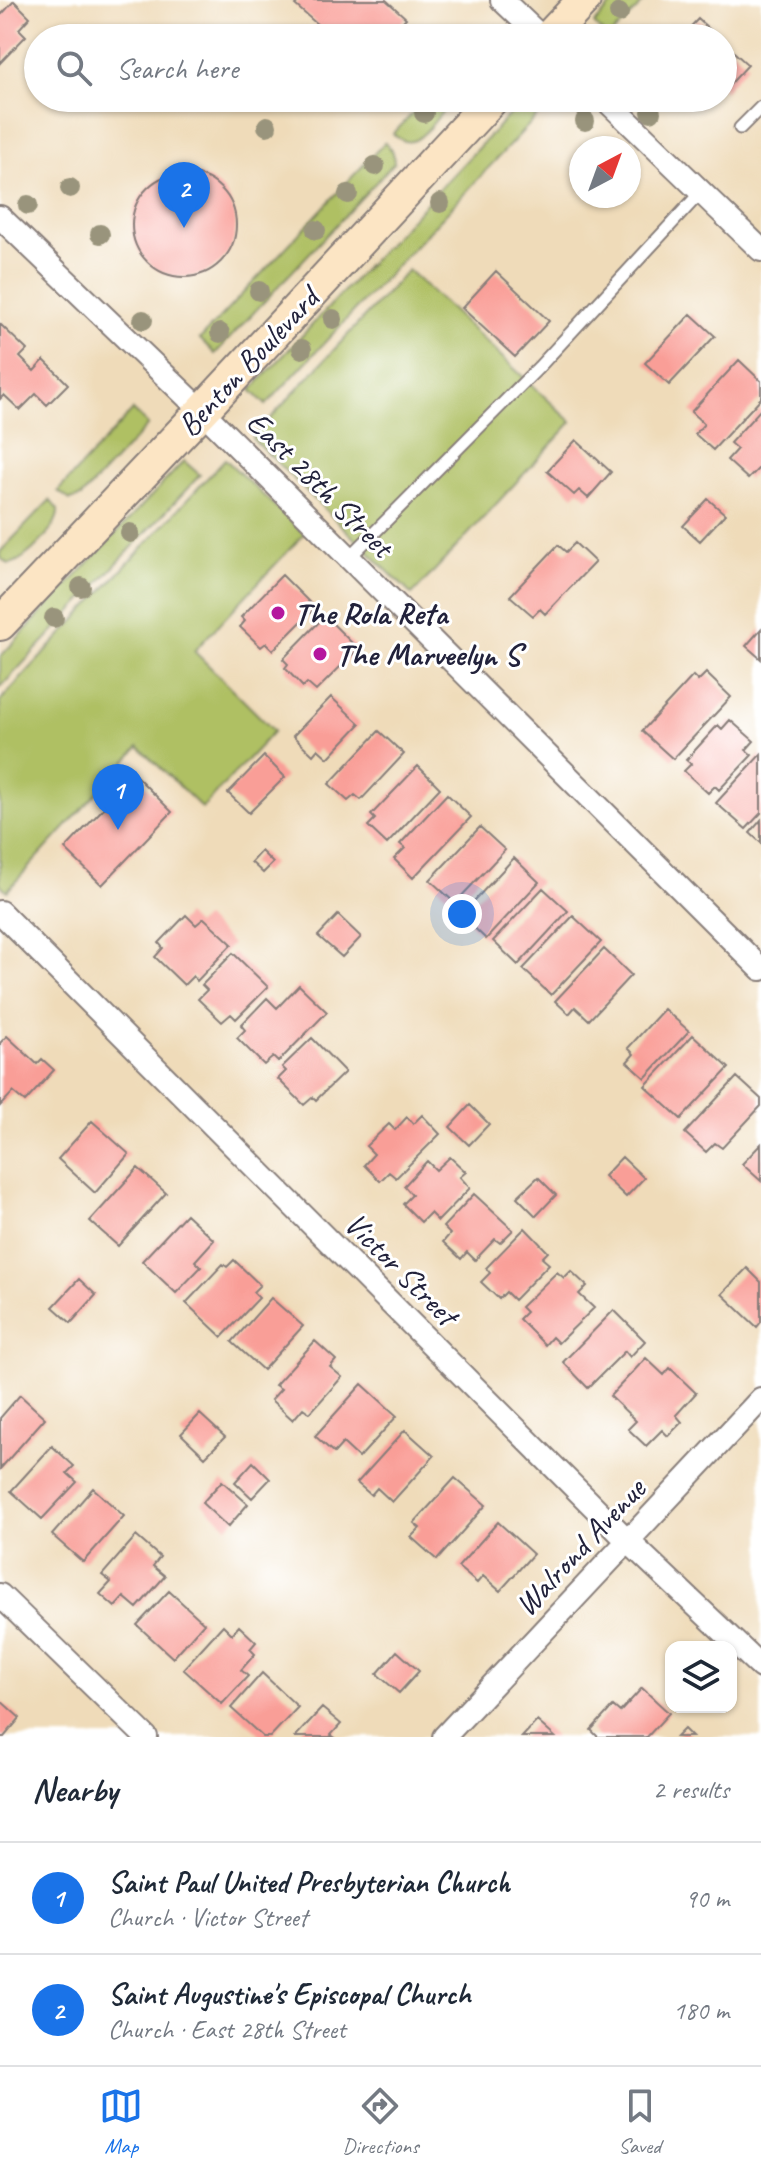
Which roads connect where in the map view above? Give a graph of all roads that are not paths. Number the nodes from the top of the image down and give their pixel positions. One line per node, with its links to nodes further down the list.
1 (502, 0): 3 (street)
2 (584, 0): 4 (street)
3 (529, 24)
4 (559, 24)
5 (761, 107): 8 (lane)
6 (480, 112): 12 (street, Benton Boulevard)
7 (618, 112): 9 (street)
8 (740, 128)
9 (701, 192): 11 (street); 13 (lane)
10 (0, 217): 12 (street, East 28th Street)
11 (761, 250)
12 (202, 411): 13 (street, East 28th Street); 14 (street, Benton Boulevard)
13 (349, 558): 16 (street, East 28th Street)
14 (0, 624)
15 (0, 912): 18 (street, Victor Street)
16 (761, 969)
17 (761, 1399): 18 (street, Walrond Avenue)
18 (629, 1542): 20 (street, Victor Street); 22 (street, Walrond Avenue)
19 (0, 1595): 21 (street)
20 (761, 1667)
21 (146, 1737)
22 (444, 1737)

